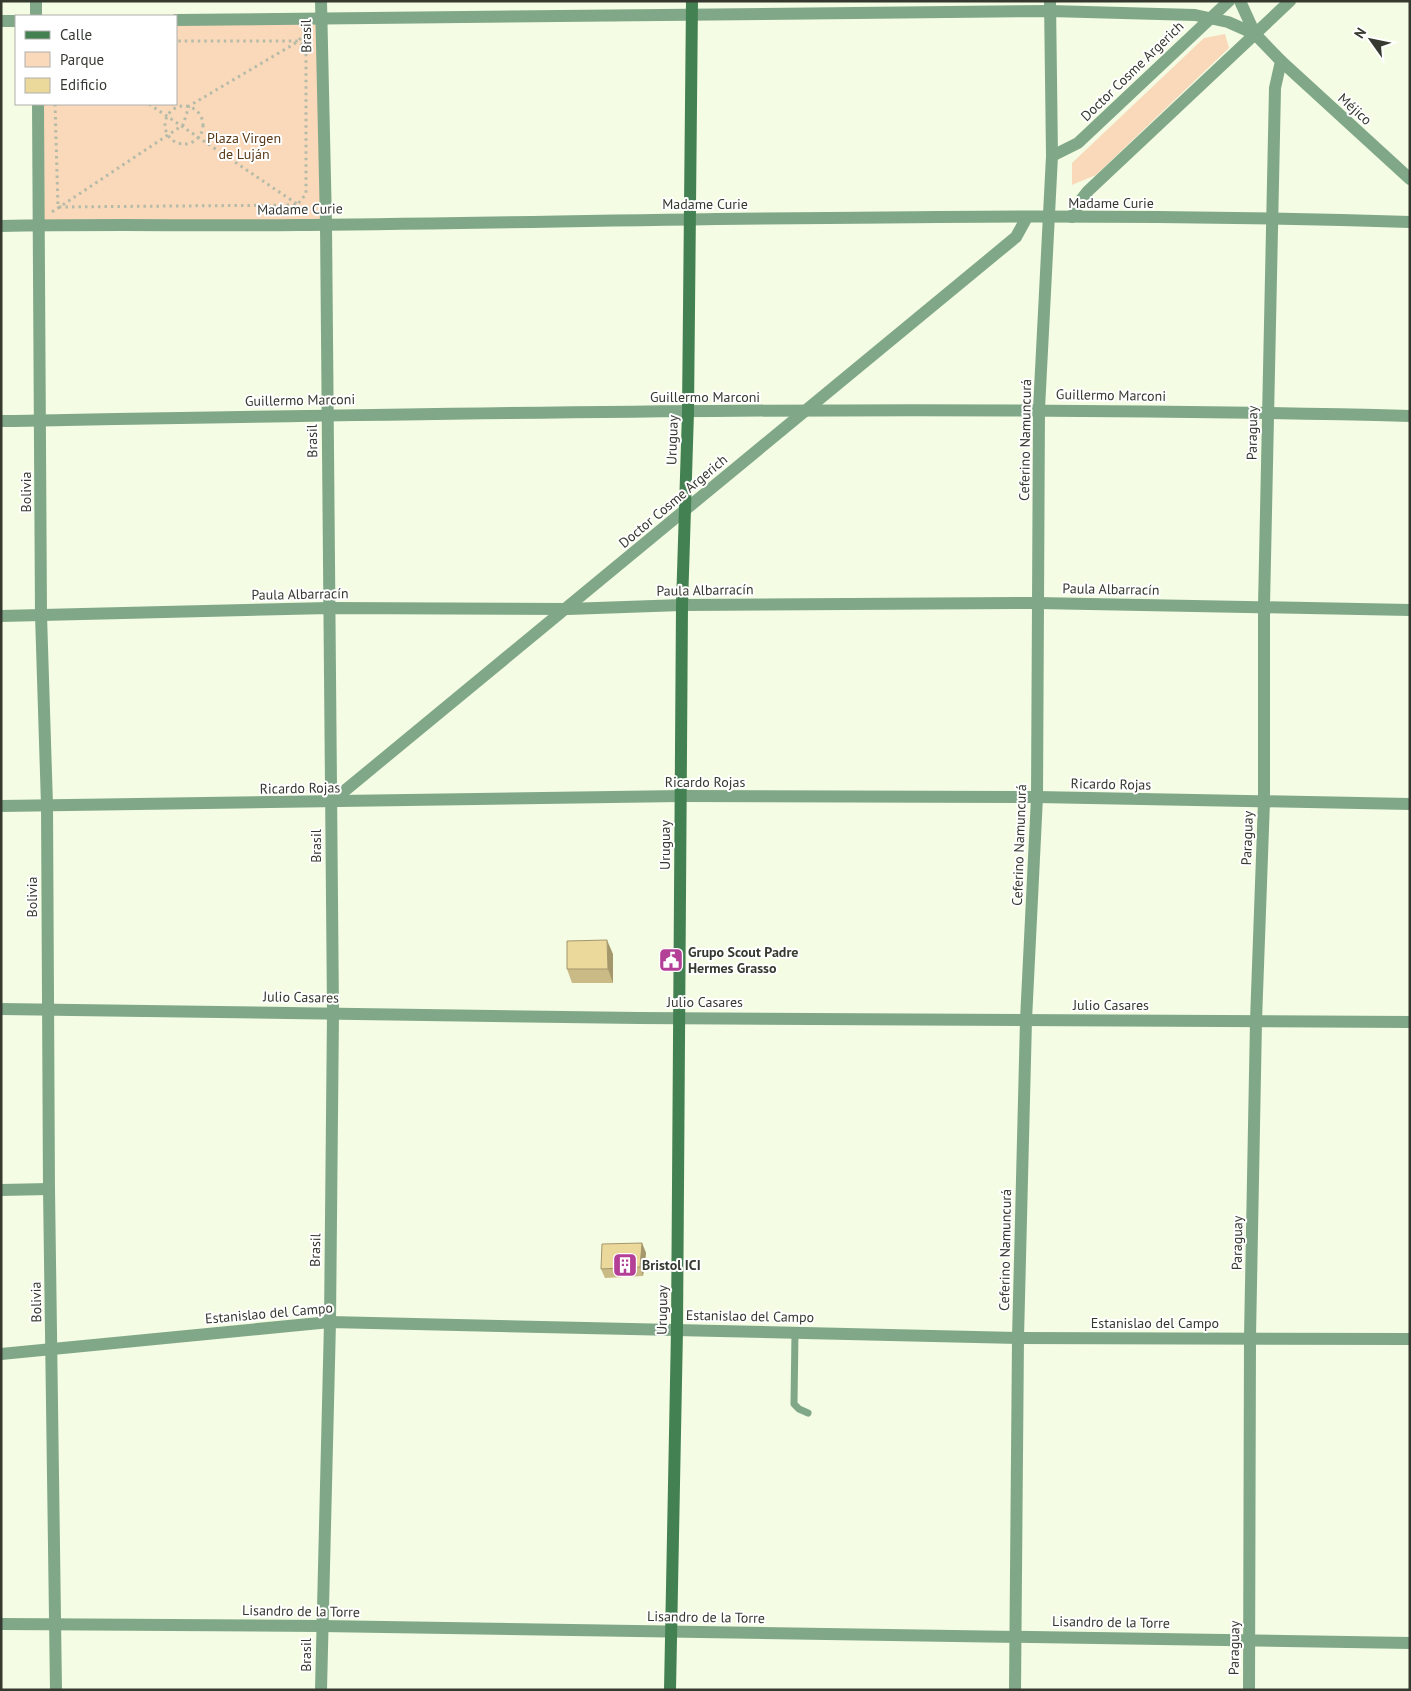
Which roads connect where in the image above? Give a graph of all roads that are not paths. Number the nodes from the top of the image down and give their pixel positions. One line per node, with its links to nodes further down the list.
1 (36, 1): 8 (street)
2 (321, 1): 12 (street, Brasil)
3 (692, 1): 9 (street, Uruguay)
4 (1229, 1): 10 (street, Doctor Cosme Argerich)
5 (1240, 1): 15 (street)
6 (1290, 1): 15 (street)
7 (1050, 6): 9 (street); 10 (street); 18 (street, Ceferino Namuncurá)
8 (36, 15)
9 (692, 15): 12 (street); 22 (street, Uruguay)
10 (1211, 17): 15 (street); 18 (street, Doctor Cosme Argerich)
11 (178, 20): 12 (street)
12 (321, 20): 26 (street, Brasil)
13 (1, 21): 14 (street)
14 (15, 21)
15 (1255, 34): 16 (street); 23 (street)
16 (1281, 61): 19 (street, Méjico); 24 (street, Paraguay)
17 (38, 105): 27 (street, Bolivia)
18 (1052, 156): 21 (street, Ceferino Namuncurá)
19 (1410, 179)
20 (1027, 217): 21 (street, Madame Curie); 22 (street, Madame Curie); 30 (street, Doctor Cosme Argerich)
21 (1050, 217): 23 (street, Madame Curie); 29 (street, Ceferino Namuncurá)
22 (690, 218): 26 (street, Madame Curie); 31 (street, Uruguay)
23 (1072, 218): 24 (street, Madame Curie)
24 (1272, 218): 25 (street, Madame Curie); 32 (street, Paraguay)
25 (1410, 222)
26 (326, 224): 27 (street, Madame Curie); 33 (street, Brasil)
27 (40, 225): 28 (street, Madame Curie); 35 (street, Bolivia)
28 (1, 226)
29 (1039, 410): 30 (street, Guillermo Marconi); 32 (street, Guillermo Marconi); 38 (street, Ceferino Namuncurá)
30 (806, 411): 31 (street, Guillermo Marconi); 37 (street, Doctor Cosme Argerich)
31 (688, 412): 33 (street, Guillermo Marconi); 37 (street, Uruguay)
32 (1267, 412): 34 (street, Guillermo Marconi); 40 (street, Paraguay)
33 (326, 414): 35 (street, Guillermo Marconi); 41 (street, Brasil)
34 (1410, 416)
35 (41, 420): 36 (street, Guillermo Marconi); 44 (street, Bolivia)
36 (1, 421)
37 (684, 510): 39 (street, Uruguay); 42 (street, Doctor Cosme Argerich)
38 (1037, 603): 39 (street, Paula Albarracín); 40 (street, Paula Albarracín); 47 (street, Ceferino Namuncurá)
39 (682, 605): 42 (street, Paula Albarracín); 46 (street, Uruguay)
40 (1264, 606): 43 (street, Paula Albarracín); 48 (street, Paraguay)
41 (330, 608): 42 (street, Paula Albarracín); 44 (street, Paula Albarracín); 49 (street, Brasil)
42 (568, 609): 49 (street, Doctor Cosme Argerich)
43 (1410, 610)
44 (41, 615): 45 (street, Paula Albarracín); 51 (street, Bolivia)
45 (1, 616)
46 (681, 796): 47 (street, Ricardo Rojas); 49 (street, Ricardo Rojas); 56 (street, Uruguay)
47 (1037, 798): 48 (street, Ricardo Rojas); 57 (street, Ceferino Namuncurá)
48 (1264, 801): 50 (street, Ricardo Rojas); 58 (street, Paraguay)
49 (331, 802): 51 (street, Ricardo Rojas); 55 (street, Brasil)
50 (1410, 804)
51 (47, 805): 52 (street, Ricardo Rojas); 54 (street, Bolivia)
52 (1, 806)
53 (1, 1009): 54 (street, Julio Casares)
54 (48, 1009): 55 (street, Julio Casares); 60 (street, Bolivia)
55 (332, 1012): 56 (street, Julio Casares); 62 (street, Brasil)
56 (679, 1016): 57 (street, Julio Casares); 63 (street, Uruguay)
57 (1026, 1020): 58 (street, Julio Casares); 65 (street, Ceferino Namuncurá)
58 (1256, 1021): 59 (street, Julio Casares); 66 (street, Paraguay)
59 (1410, 1022)
60 (49, 1189): 61 (street); 68 (street, Bolivia)
61 (1, 1190)
62 (330, 1322): 63 (street, Estanislao del Campo); 68 (street, Estanislao del Campo); 73 (street, Brasil)
63 (677, 1330): 64 (street, Estanislao del Campo); 74 (street, Uruguay)
64 (795, 1332): 65 (street, Estanislao del Campo); 70 (lane)
65 (1018, 1338): 66 (street, Estanislao del Campo); 75 (street, Ceferino Namuncurá)
66 (1250, 1338): 67 (street, Estanislao del Campo); 76 (street, Paraguay)
67 (1410, 1339)
68 (52, 1349): 69 (street, Estanislao del Campo); 72 (street, Bolivia)
69 (1, 1354)
70 (808, 1413)
71 (1, 1624): 72 (street, Lisandro de la Torre)
72 (56, 1624): 73 (street, Lisandro de la Torre); 78 (street, Bolivia)
73 (321, 1626): 74 (street, Lisandro de la Torre); 79 (street, Brasil)
74 (671, 1632): 75 (street, Lisandro de la Torre); 80 (street, Uruguay)
75 (1016, 1636): 76 (street, Lisandro de la Torre); 81 (street, Ceferino Namuncurá)
76 (1250, 1639): 77 (street, Lisandro de la Torre); 82 (street, Paraguay)
77 (1410, 1643)
78 (56, 1690)
79 (322, 1690)
80 (670, 1690)
81 (1015, 1690)
82 (1249, 1690)

